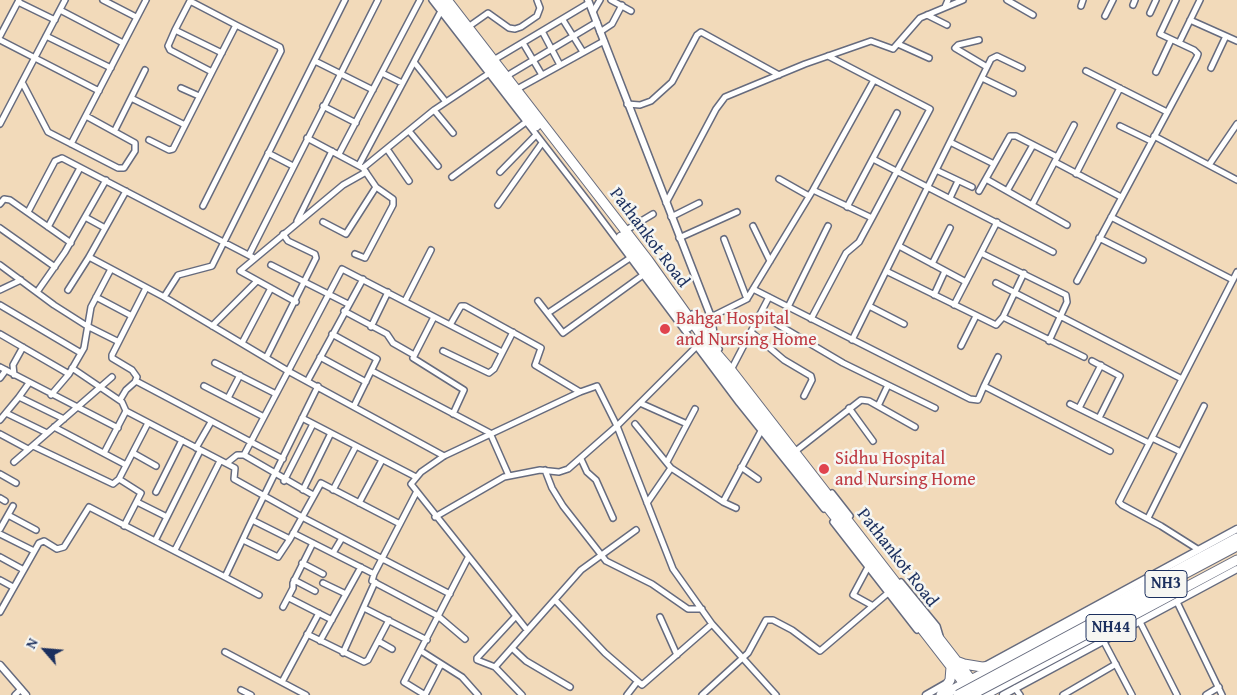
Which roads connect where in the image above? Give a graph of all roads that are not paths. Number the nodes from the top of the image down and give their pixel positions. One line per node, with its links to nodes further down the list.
1 (65, 0): 28 (street)
2 (103, 0): 36 (street)
3 (146, 0): 36 (street)
4 (346, 0): 67 (street)
5 (378, 0): 78 (street)
6 (420, 0): 79 (street)
7 (432, 0): 29 (street)
8 (438, 0): 257 (highway, NH44)
9 (446, 0): 257 (highway, Pathankot Road / NH44)
10 (452, 0): 42 (street)
11 (536, 0): 42 (street)
12 (600, 0): 31 (street)
13 (611, 0): 25 (street)
14 (948, 0): 27 (street)
15 (963, 0): 27 (street)
16 (1007, 0): 34 (street)
17 (1083, 0): 26 (street)
18 (1113, 0): 35 (street)
19 (1156, 0): 32 (street)
20 (1176, 0): 52 (street)
21 (1200, 0): 39 (street)
22 (18, 1): 37 (street); 50 (street)
23 (190, 1): 41 (street); 44 (street)
24 (589, 2): 31 (street); 38 (street)
25 (622, 6): 30 (street); 46 (street)
26 (1080, 6)
27 (945, 7): 33 (street)
28 (60, 10): 37 (street); 55 (street)
29 (441, 11): 68 (street); 80 (street)
30 (631, 11)
31 (593, 12): 40 (street)
32 (1150, 13)
33 (927, 15): 43 (street); 58 (street)
34 (1033, 15)
35 (1105, 16)
36 (136, 18): 55 (street)
37 (55, 20): 47 (street)
38 (563, 20): 45 (street); 48 (street)
39 (1190, 20): 49 (street); 57 (street)
40 (597, 22): 46 (street); 48 (street)
41 (236, 25): 61 (street); 159 (street)
42 (471, 25): 64 (street)
43 (947, 25)
44 (175, 30): 61 (street); 76 (street)
45 (542, 31): 56 (street); 59 (street)
46 (600, 32): 54 (street)
47 (46, 36): 63 (street); 71 (street)
48 (573, 36): 59 (street); 60 (street)
49 (1226, 36): 53 (street); 73 (street)
50 (0, 38): 63 (street)
51 (979, 40): 70 (street)
52 (1171, 40): 57 (street); 77 (street)
53 (1237, 40)
54 (604, 41): 60 (street); 97 (street)
55 (123, 43): 71 (street)
56 (524, 43): 64 (street); 66 (street)
57 (1179, 43): 100 (street)
58 (898, 44): 62 (street); 65 (street)
59 (551, 48): 66 (street); 69 (street)
60 (583, 52): 69 (street)
61 (222, 53): 76 (street)
62 (828, 56): 83 (street); 85 (street)
63 (35, 58): 86 (street); 92 (street)
64 (497, 58): 81 (street)
65 (929, 58)
66 (533, 59): 81 (street); 82 (street)
67 (314, 60): 78 (street); 123 (street)
68 (414, 62): 87 (street); 96 (street)
69 (560, 64): 82 (street)
70 (987, 67): 72 (street); 84 (street)
71 (111, 68): 92 (street)
72 (1022, 68)
73 (1212, 68)
74 (145, 70): 95 (street)
75 (1086, 71): 90 (street)
76 (212, 72): 94 (street)
77 (1156, 72)
78 (340, 73): 91 (street); 98 (street)
79 (382, 73): 87 (street); 91 (street)
80 (488, 74): 96 (street); 103 (street)
81 (510, 74): 89 (street)
82 (542, 75): 89 (street)
83 (779, 75): 97 (street); 156 (street)
84 (982, 78): 93 (street); 117 (street)
85 (874, 80): 135 (street); 147 (street)
86 (22, 82): 105 (street); 119 (street)
87 (402, 83): 132 (street)
88 (181, 88): 94 (street)
89 (519, 88): 178 (street)
90 (1120, 88): 100 (street); 136 (street)
91 (373, 90): 104 (street)
92 (99, 91): 102 (street)
93 (1013, 93)
94 (199, 96): 107 (street)
95 (131, 98): 107 (street); 110 (street)
96 (446, 102): 99 (street)
97 (627, 104): 156 (street)
98 (323, 106): 104 (street); 114 (street)
99 (434, 110): 111 (street); 112 (street)
100 (1167, 112): 115 (street)
101 (897, 113): 125 (street)
102 (86, 116): 110 (street); 119 (street)
103 (526, 122): 113 (street); 137 (street)
104 (356, 123): 124 (street)
105 (0, 124)
106 (1237, 124): 128 (street)
107 (186, 125): 116 (street)
108 (1074, 125): 126 (street)
109 (1120, 126): 115 (street)
110 (115, 130): 119 (street)
111 (409, 131): 121 (street); 130 (street)
112 (453, 133)
113 (536, 135): 118 (street); 134 (street)
114 (307, 138): 122 (street); 129 (street)
115 (1153, 138): 128 (street); 152 (street)
116 (149, 140)
117 (950, 142): 127 (street); 133 (street)
118 (542, 143): 157 (street); 192 (street)
119 (71, 144)
120 (1033, 145): 126 (street); 127 (street); 148 (street)
121 (387, 149): 132 (street); 142 (street)
122 (332, 151): 124 (street); 170 (street)
123 (268, 152): 129 (street); 183 (street)
124 (339, 154): 132 (street)
125 (873, 159): 135 (street); 160 (street)
126 (1056, 160): 136 (street); 158 (street)
127 (994, 164): 139 (street)
128 (1209, 165): 141 (street)
129 (293, 166): 190 (street)
130 (438, 166)
131 (80, 168): 140 (street); 161 (street); 172 (street)
132 (363, 168): 144 (street); 170 (street)
133 (936, 170): 143 (street); 146 (street)
134 (500, 172)
135 (898, 172): 146 (street); 167 (street)
136 (1076, 174): 152 (street)
137 (452, 177)
138 (779, 179): 151 (street)
139 (986, 179): 148 (street); 150 (street)
140 (106, 180): 149 (street); 164 (street)
141 (1237, 180)
142 (409, 181)
143 (958, 181): 145 (street); 153 (street)
144 (376, 187): 168 (street); 189 (street)
145 (972, 187)
146 (928, 188): 153 (street); 185 (street)
147 (813, 190): 151 (street); 160 (street)
148 (1008, 190): 158 (street)
149 (126, 191): 176 (street); 183 (street)
150 (979, 191)
151 (810, 196): 194 (street)
152 (1121, 197): 166 (street)
153 (950, 198): 169 (street)
154 (699, 203): 165 (street)
155 (0, 204): 161 (street)
156 (666, 204): 165 (street)
157 (498, 205)
158 (1032, 205): 171 (street)
159 (203, 206)
160 (847, 207): 167 (street)
161 (28, 212): 172 (street)
162 (736, 212): 180 (street)
163 (653, 214): 178 (street)
164 (85, 217): 176 (street); 184 (street)
165 (671, 217): 180 (street)
166 (1111, 217): 181 (street); 207 (street)
167 (872, 218): 244 (street)
168 (323, 222)
169 (997, 222): 187 (street); 188 (street)
170 (295, 224): 179 (street)
171 (1066, 224)
172 (48, 226): 184 (street)
173 (753, 226): 194 (street)
174 (828, 226): 234 (street)
175 (0, 228): 198 (street)
176 (106, 228): 191 (street)
177 (950, 228): 195 (street)
178 (628, 229): 257 (street)
179 (283, 234): 190 (street); 210 (street)
180 (679, 238): 243 (street)
181 (1099, 238): 193 (street); 209 (street)
182 (724, 240): 226 (street)
183 (223, 242): 190 (street); 224 (street)
184 (70, 243): 198 (street)
185 (898, 246): 195 (street); 200 (street)
186 (431, 250): 227 (street)
187 (1053, 252)
188 (981, 253): 203 (street); 211 (street)
189 (355, 254)
190 (252, 256): 208 (street)
191 (89, 257): 199 (street); 217 (street)
192 (630, 258): 204 (street); 236 (street)
193 (1143, 260)
194 (770, 261): 215 (street)
195 (932, 264): 201 (street)
196 (0, 265): 205 (street)
197 (271, 265): 210 (street)
198 (55, 267): 218 (street)
199 (111, 269): 213 (street); 223 (street)
200 (886, 271): 222 (street); 233 (street)
201 (945, 272): 211 (street); 222 (street)
202 (1237, 272): 207 (street)
203 (1024, 273): 220 (street); 242 (street)
204 (643, 276): 236 (street); 257 (street)
205 (21, 280): 216 (street); 218 (street)
206 (363, 280): 219 (street); 221 (street); 230 (street)
207 (1233, 280): 283 (street)
208 (257, 281): 214 (street); 248 (street)
209 (1077, 281)
210 (306, 282): 221 (street); 229 (street)
211 (966, 282): 232 (street)
212 (996, 283): 220 (street)
213 (146, 288): 224 (street); 237 (street)
214 (271, 288): 229 (street); 258 (street)
215 (753, 289): 225 (street); 226 (street)
216 (0, 290)
217 (68, 290)
218 (37, 292): 247 (street)
219 (388, 292): 227 (street); 249 (street)
220 (1015, 292): 241 (street); 242 (street)
221 (328, 293): 230 (street); 276 (street)
222 (934, 295): 232 (street)
223 (96, 297): 237 (street); 247 (street)
224 (164, 297): 248 (street)
225 (769, 297): 234 (street); 238 (street)
226 (748, 299): 243 (street)
227 (405, 301): 239 (street)
228 (538, 301): 236 (street)
229 (296, 302): 268 (street)
230 (348, 304): 235 (street)
231 (0, 305): 263 (street)
232 (954, 305): 240 (street)
233 (869, 306): 245 (street); 254 (street)
234 (788, 307): 244 (street)
235 (344, 311): 249 (street); 253 (street)
236 (548, 313)
237 (130, 314): 256 (street)
238 (760, 314): 251 (street); 288 (street)
239 (434, 316): 246 (street); 264 (street)
240 (976, 316): 241 (street); 259 (street)
241 (1003, 316): 255 (street)
242 (1060, 316): 255 (street); 283 (street)
243 (711, 317): 257 (street)
244 (812, 319): 254 (street)
245 (904, 324)
246 (450, 325): 250 (street); 262 (street)
247 (87, 326): 256 (street); 263 (street)
248 (212, 326): 258 (street)
249 (371, 327): 264 (street)
250 (513, 332): 262 (street); 293 (street)
251 (751, 332): 274 (street); 296 (street)
252 (0, 334): 260 (street)
253 (332, 334): 265 (street); 277 (street)
254 (852, 340): 291 (street)
255 (1048, 340): 267 (street)
256 (117, 341): 285 (street)
257 (703, 342): 274 (highway, Pathankot Road / NH44); 300 (street); 327 (street); 463 (highway, NH44)
258 (242, 343): 268 (street)
259 (961, 346)
260 (23, 347): 278 (street); 279 (street)
261 (443, 351): 262 (street)
262 (502, 352)
263 (81, 353): 273 (street)
264 (414, 355): 312 (street)
265 (320, 357): 284 (street); 286 (street)
266 (998, 357): 291 (street)
267 (1084, 357)
268 (266, 358): 276 (street)
269 (1092, 361): 271 (street)
270 (215, 363): 280 (street)
271 (1101, 365): 308 (street); 315 (street)
272 (0, 367): 275 (street)
273 (72, 368): 278 (street); 292 (street)
274 (732, 368): 339 (street); 450 (highway, Pathankot Road / NH44)
275 (6, 370): 279 (street); 282 (street)
276 (288, 370): 284 (street); 294 (street)
277 (372, 371): 286 (street); 312 (street)
278 (69, 374): 295 (street)
279 (14, 375): 287 (street)
280 (240, 375): 294 (street); 298 (street)
281 (112, 376): 292 (street)
282 (0, 378)
283 (1182, 379): 333 (street)
284 (308, 380): 290 (street)
285 (136, 381): 299 (street); 318 (street)
286 (366, 382): 302 (street)
287 (29, 383): 295 (street); 297 (street)
288 (888, 385): 303 (street); 307 (street)
289 (204, 386): 298 (street)
290 (318, 386): 302 (street); 314 (street)
291 (984, 386): 340 (street)
292 (99, 388): 299 (street); 305 (street)
293 (580, 392): 323 (street); 330 (street)
294 (276, 394): 313 (street)
295 (51, 395): 305 (street)
296 (804, 396)
297 (19, 397): 311 (street); 316 (street)
298 (228, 398): 313 (street)
299 (120, 400): 310 (street)
300 (640, 403): 322 (street); 323 (street)
301 (1070, 404): 308 (street)
302 (354, 406): 345 (street)
303 (878, 406): 306 (street); 325 (street)
304 (1204, 406): 341 (street)
305 (77, 408): 316 (street); 326 (street)
306 (849, 408): 334 (street); 339 (street)
307 (935, 408)
308 (1079, 408): 315 (street)
309 (695, 409): 322 (street)
310 (126, 412): 319 (street); 326 (street)
311 (6, 413): 317 (street); 328 (street)
312 (453, 414): 330 (street)
313 (264, 417): 335 (street)
314 (302, 418): 320 (street); 346 (street)
315 (1099, 418): 333 (street)
316 (64, 419): 324 (street)
317 (0, 420)
318 (211, 422): 335 (street); 338 (street)
319 (148, 423): 332 (street); 343 (street)
320 (313, 424): 329 (street); 364 (street)
321 (635, 424): 351 (street)
322 (687, 424): 351 (street)
323 (618, 426): 347 (street); 375 (street)
324 (54, 427): 328 (street); 342 (street)
325 (915, 427)
326 (118, 428): 342 (street)
327 (761, 431): 355 (street); 412 (street)
328 (47, 433): 337 (street)
329 (330, 433): 336 (street); 366 (street)
330 (490, 433): 345 (street); 360 (street)
331 (0, 434): 337 (street)
332 (182, 440): 338 (street); 368 (street)
333 (1150, 440): 341 (street); 383 (street)
334 (873, 441)
335 (250, 442): 344 (street); 346 (street)
336 (356, 446): 349 (street); 367 (street)
337 (30, 448): 350 (street); 362 (street)
338 (198, 449): 348 (street); 379 (street)
339 (797, 450): 450 (street)
340 (1110, 451)
341 (1181, 452): 383 (street)
342 (104, 453): 353 (street)
343 (133, 453): 353 (street); 354 (street)
344 (244, 455): 352 (street); 359 (street)
345 (444, 456): 361 (street)
346 (283, 459): 359 (street)
347 (581, 459): 357 (street); 382 (street)
348 (220, 460): 352 (street); 400 (street)
349 (382, 460): 361 (street); 374 (street)
350 (14, 462)
351 (667, 462): 356 (street)
352 (227, 463): 371 (street)
353 (126, 464): 362 (street)
354 (156, 466)
355 (741, 467): 363 (street); 373 (street)
356 (671, 468): 373 (street); 375 (street)
357 (545, 470): 360 (street); 404 (street)
358 (0, 474): 365 (street)
359 (274, 475): 364 (street); 371 (street)
360 (509, 476): 381 (street)
361 (416, 477): 369 (street)
362 (119, 479): 372 (street)
363 (758, 479)
364 (284, 481): 366 (street)
365 (16, 483)
366 (303, 490): 370 (street)
367 (333, 490): 370 (street); 374 (street)
368 (156, 492)
369 (416, 493): 381 (street); 385 (street)
370 (313, 495): 380 (street)
371 (264, 496): 380 (street); 384 (street)
372 (136, 502): 379 (street); 386 (street)
373 (723, 502): 377 (street)
374 (359, 503): 385 (street)
375 (647, 504): 435 (street)
376 (13, 506): 378 (street)
377 (736, 508)
378 (8, 515): 387 (street); 389 (street)
379 (167, 517): 397 (street)
380 (302, 517): 391 (street); 393 (street)
381 (435, 517): 407 (street)
382 (613, 518)
383 (1148, 518): 401 (street)
384 (252, 520): 395 (street); 396 (street)
385 (400, 524): 408 (street)
386 (124, 526): 397 (street); 402 (street)
387 (0, 529)
388 (1237, 529): 401 (street)
389 (36, 530)
390 (636, 530): 404 (street)
391 (293, 533): 395 (street); 398 (street)
392 (0, 534): 402 (street)
393 (342, 538): 403 (street); 408 (street)
394 (1237, 538): 464 (highway, NH44)
395 (290, 539): 396 (street)
396 (243, 540): 417 (street)
397 (155, 541): 400 (street)
398 (313, 544): 403 (street); 410 (street)
399 (1237, 546): 445 (highway, NH3)
400 (175, 550): 417 (street)
401 (1199, 550): 467 (street)
402 (34, 551): 413 (street)
403 (334, 554): 411 (street)
404 (599, 554): 429 (street); 435 (street)
405 (1237, 554): 445 (highway, NH3)
406 (0, 557): 413 (street)
407 (468, 558): 426 (street); 439 (street)
408 (383, 559): 416 (street); 426 (street)
409 (1237, 560): 493 (highway, NH44)
410 (302, 563): 415 (street); 419 (street)
411 (361, 567): 416 (street); 425 (street)
412 (868, 567): 424 (street); 432 (street)
413 (22, 569): 422 (street)
414 (1237, 569): 430 (street)
415 (323, 574)
416 (374, 574): 420 (street)
417 (225, 576): 427 (street)
418 (0, 580): 422 (street)
419 (294, 580): 423 (street); 428 (street)
420 (375, 582): 434 (street); 438 (street)
421 (323, 583): 425 (street)
422 (13, 587): 431 (street)
423 (316, 591)
424 (888, 593): 432 (street); 463 (street)
425 (346, 594): 441 (street)
426 (450, 594): 438 (street)
427 (259, 596)
428 (289, 598): 433 (street); 437 (street)
429 (555, 600): 446 (street); 469 (street)
430 (1177, 602): 443 (street); 473 (street)
431 (2, 604): 436 (street)
432 (873, 606): 460 (street)
433 (283, 607)
434 (364, 608): 442 (street); 458 (street)
435 (702, 610): 444 (street)
436 (0, 612)
437 (319, 613): 441 (street); 447 (street)
438 (438, 616): 448 (street); 449 (street)
439 (516, 616): 446 (street); 466 (street)
440 (660, 617): 459 (street)
441 (332, 620): 452 (street)
442 (389, 620): 449 (street); 453 (street)
443 (1140, 622): 451 (street); 497 (street)
444 (712, 624): 459 (street); 460 (street)
445 (1096, 625): 491 (highway, NH3, bridge); 492 (highway, NH3, bridge)
446 (527, 630): 454 (street)
447 (307, 634): 452 (street); 468 (street)
448 (465, 639)
449 (426, 640): 456 (street)
450 (940, 640): 463 (highway, Pathankot Road / NH44)
451 (1103, 640): 465 (street); 474 (street)
452 (320, 641): 458 (street)
453 (378, 641): 455 (street); 458 (street)
454 (512, 648): 466 (street); 472 (street)
455 (392, 649)
456 (420, 651): 462 (street); 475 (street)
457 (225, 652): 468 (street)
458 (343, 653)
459 (677, 655): 469 (street)
460 (743, 659): 487 (street); 488 (street)
461 (0, 664): 477 (street)
462 (441, 664): 483 (street); 484 (street)
463 (953, 664): 467 (highway, NH44); 470 (highway, NH44); 471 (highway)
464 (1002, 664): 467 (highway, NH44); 470 (highway)
465 (1116, 664): 478 (street); 496 (street)
466 (495, 667): 485 (street)
467 (982, 668)
468 (282, 682): 481 (street)
469 (637, 682): 486 (street)
470 (968, 682): 490 (highway); 492 (highway, NH44); 493 (highway, NH44)
471 (948, 683): 489 (street); 490 (highway)
472 (570, 687)
473 (1219, 687): 498 (street); 499 (street)
474 (1014, 688): 494 (street); 495 (street)
475 (413, 689): 482 (street); 483 (street)
476 (241, 690): 480 (street)
477 (23, 692): 479 (street)
478 (1130, 694)
479 (15, 695)
480 (251, 695)
481 (306, 695)
482 (409, 695)
483 (425, 695)
484 (478, 695)
485 (522, 695)
486 (627, 695)
487 (702, 695)
488 (776, 695)
489 (926, 695)
490 (942, 695)
491 (958, 695)
492 (972, 695)
493 (983, 695)
494 (1003, 695)
495 (1020, 695)
496 (1063, 695)
497 (1177, 695)
498 (1206, 695)
499 (1222, 695)

